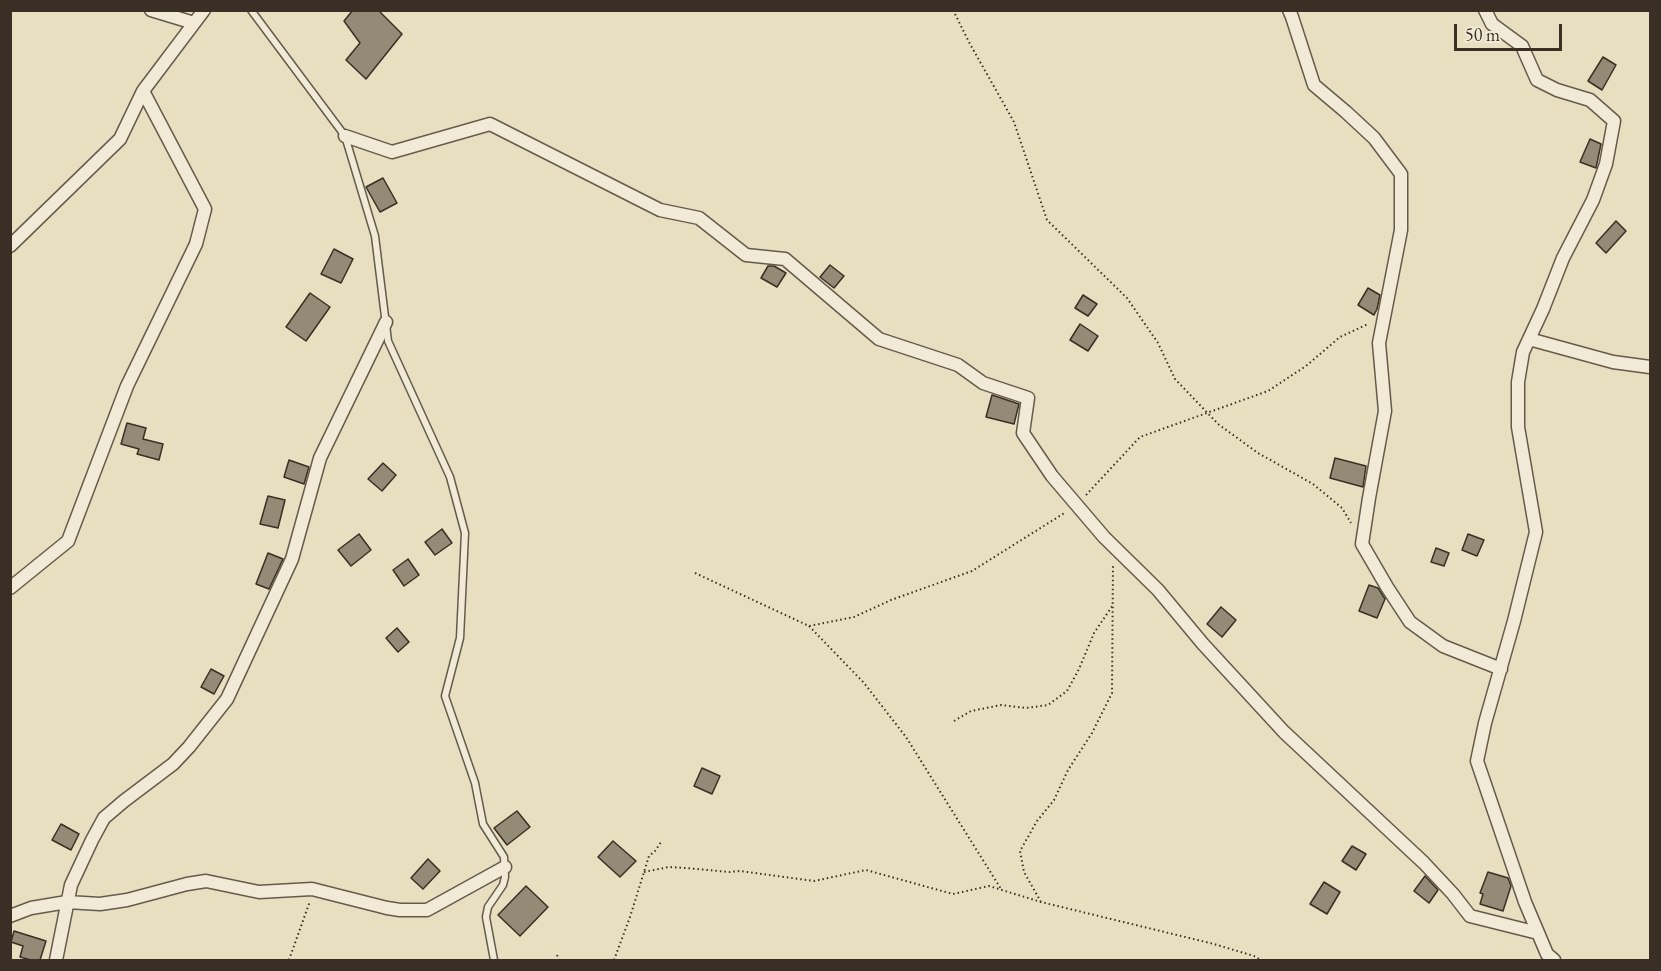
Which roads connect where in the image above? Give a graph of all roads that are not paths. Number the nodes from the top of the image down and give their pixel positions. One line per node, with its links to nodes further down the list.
1 (151, 10): 6 (street)
2 (204, 10): 6 (street)
3 (251, 10): 8 (lane)
4 (1289, 10): 14 (street)
5 (1485, 10): 11 (street)
6 (194, 23): 7 (street)
7 (143, 91): 9 (street); 13 (street)
8 (345, 136): 10 (lane); 18 (street)
9 (10, 246)
10 (386, 322): 15 (lane); 16 (street)
11 (1529, 339): 12 (street); 14 (street)
12 (1650, 367)
13 (10, 588)
14 (1500, 669): 18 (street)
15 (505, 867): 16 (street); 20 (lane)
16 (67, 902): 17 (street); 19 (street)
17 (10, 916)
18 (1538, 933): 21 (street)
19 (56, 960)
20 (494, 960)
21 (1554, 960)

